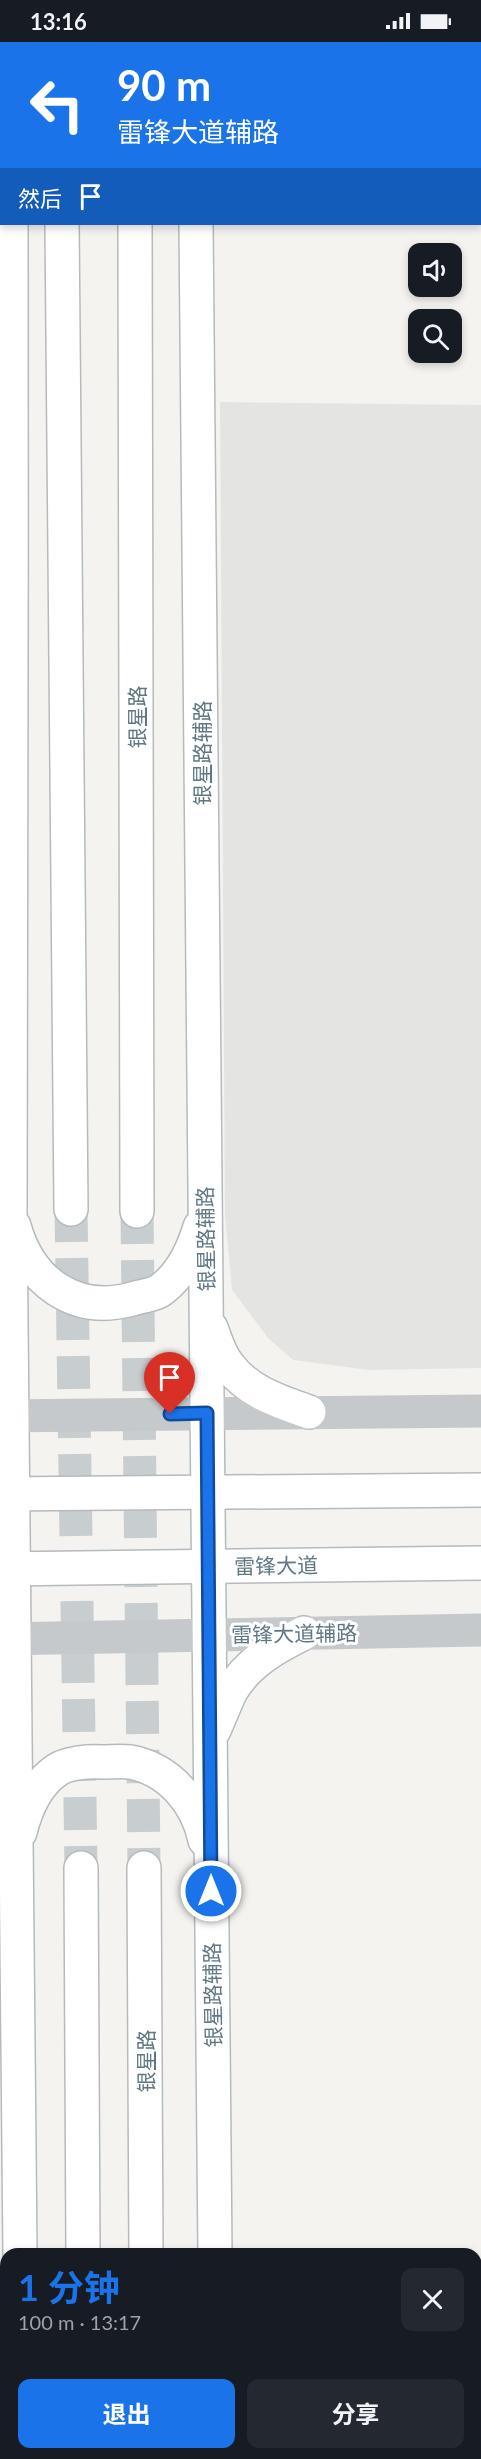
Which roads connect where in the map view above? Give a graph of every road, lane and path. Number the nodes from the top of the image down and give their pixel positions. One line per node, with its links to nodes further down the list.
1 (62, 225): 6 (main road)
2 (135, 225): 8 (main road, 银星路)
3 (196, 225): 7 (main road, 银星路辅路)
4 (7, 231): 5 (main road)
5 (10, 1209): 7 (main road); 9 (main road)
6 (71, 1209)
7 (205, 1210): 10 (main road, 银星路辅路)
8 (137, 1211)
9 (10, 1310): 11 (main road); 15 (main road)
10 (206, 1318): 13 (main road); 14 (main road, 银星路辅路)
11 (0, 1341)
12 (481, 1411): 13 (street)
13 (309, 1412): 14 (street)
14 (207, 1413): 15 (street); 17 (main road, 银星路辅路)
15 (6, 1416): 18 (main road)
16 (481, 1490): 17 (main road)
17 (208, 1491): 18 (main road); 20 (main road, 银星路辅路)
18 (6, 1494): 21 (main road)
19 (481, 1563): 20 (main road, 雷锋大道)
20 (208, 1566): 21 (main road, 雷锋大道); 24 (main road, 银星路辅路)
21 (6, 1568): 25 (main road)
22 (481, 1630): 23 (street, 雷锋大道辅路)
23 (304, 1633): 24 (street, 雷锋大道辅路); 27 (main road)
24 (209, 1634): 25 (street, 雷锋大道辅路); 27 (main road, 银星路辅路)
25 (6, 1639): 28 (main road)
26 (0, 1698): 28 (main road)
27 (210, 1740): 32 (main road, 银星路辅路)
28 (13, 1741): 29 (main road)
29 (14, 1860): 32 (main road); 33 (main road)
30 (81, 1868): 34 (main road)
31 (144, 1868): 35 (main road, 银星路)
32 (211, 1868): 36 (main road, 银星路辅路)
33 (20, 2248)
34 (83, 2248)
35 (146, 2248)
36 (215, 2248)

